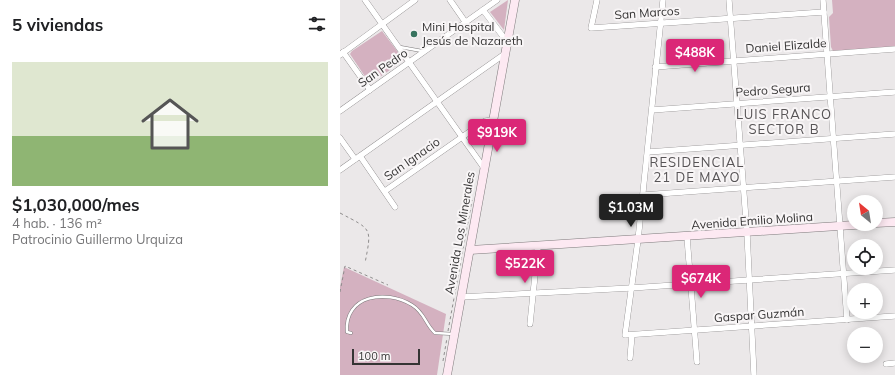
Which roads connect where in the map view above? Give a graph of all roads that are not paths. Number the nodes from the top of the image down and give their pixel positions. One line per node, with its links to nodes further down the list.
1 (365, 0): 15 (street)
2 (415, 0): 15 (street)
3 (450, 0): 13 (street)
4 (497, 0): 10 (street, San Pedro)
5 (515, 0): 16 (street, Avenida Los Minerales)
6 (596, 0): 14 (street, San Marcos)
7 (663, 0): 14 (street)
8 (730, 0): 12 (street)
9 (823, 0): 11 (street)
10 (483, 10): 13 (street, San Pedro); 16 (street)
11 (824, 12): 12 (street, San Marcos); 22 (street)
12 (731, 19): 14 (street, San Marcos); 23 (street)
13 (466, 22): 19 (street, San Pedro)
14 (660, 23): 25 (street)
15 (382, 25): 17 (street); 21 (street)
16 (508, 44): 20 (street, Avenida Los Minerales)
17 (398, 46): 19 (lane); 24 (street)
18 (895, 49): 22 (street, Daniel Elizalde)
19 (425, 52): 24 (street, San Pedro)
20 (506, 53): 29 (street); 33 (street, Avenida Los Minerales)
21 (342, 54): 26 (street)
22 (827, 55): 23 (street, Daniel Elizalde); 28 (street)
23 (734, 61): 25 (street, Daniel Elizalde); 30 (street)
24 (409, 62): 26 (street, San Pedro); 29 (street)
25 (655, 67): 31 (street)
26 (370, 90): 32 (street, San Pedro)
27 (895, 92): 28 (street, Pedro Segura)
28 (830, 97): 30 (street, Pedro Segura); 37 (street)
29 (437, 101): 35 (street); 40 (street)
30 (737, 103): 31 (street, Pedro Segura); 38 (street)
31 (652, 110): 39 (street)
32 (340, 112)
33 (493, 120): 35 (street, San Ignacio); 41 (street, Avenida Los Minerales)
34 (895, 134): 37 (street)
35 (462, 137): 41 (street); 46 (street, San Ignacio)
36 (340, 138): 40 (street)
37 (833, 140): 38 (street); 44 (street)
38 (740, 145): 39 (street); 45 (street)
39 (648, 152): 47 (street)
40 (358, 157): 42 (street); 46 (street)
41 (484, 168): 57 (street, Avenida Los Minerales)
42 (340, 170)
43 (895, 176): 44 (street)
44 (836, 180): 45 (street); 51 (street)
45 (744, 188): 47 (street); 53 (street)
46 (385, 191): 48 (street)
47 (643, 195): 55 (street)
48 (395, 207)
49 (895, 222): 50 (street)
50 (883, 223)
51 (840, 226): 52 (street, Avenida Emilio Molina); 53 (street, Avenida Emilio Molina); 59 (street)
52 (847, 226)
53 (747, 233): 54 (street, Avenida Emilio Molina); 60 (street)
54 (687, 237): 55 (street, Avenida Emilio Molina); 61 (street)
55 (638, 240): 56 (street, Avenida Emilio Molina); 62 (street)
56 (538, 246): 57 (street, Avenida Emilio Molina); 63 (street)
57 (470, 250): 64 (street, Avenida Los Minerales)
58 (895, 270): 59 (street)
59 (843, 273): 60 (street); 66 (street)
60 (750, 280): 61 (street); 68 (street)
61 (691, 284): 62 (street); 69 (street)
62 (631, 288): 63 (street); 72 (street, Gaspar Guzmán)
63 (533, 293): 64 (street); 67 (street)
64 (461, 297): 71 (street, Avenida Los Minerales)
65 (895, 316): 66 (street, Gaspar Guzmán)
66 (847, 320): 68 (street, Gaspar Guzmán)
67 (530, 324)
68 (753, 327): 69 (street, Gaspar Guzmán); 78 (street)
69 (695, 331): 72 (street, Gaspar Guzmán); 74 (street)
70 (351, 333): 71 (lane)
71 (451, 334): 77 (street, Avenida Los Minerales)
72 (632, 335): 73 (street)
73 (630, 358)
74 (697, 362)
75 (895, 363): 76 (street)
76 (886, 364)
77 (447, 375)
78 (754, 375)

